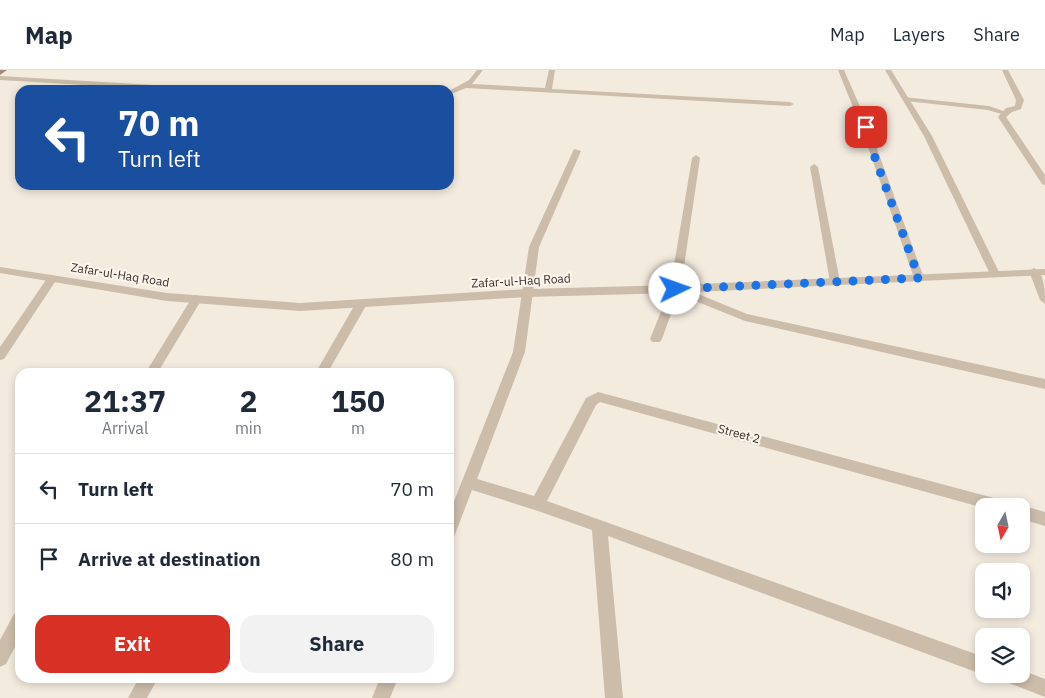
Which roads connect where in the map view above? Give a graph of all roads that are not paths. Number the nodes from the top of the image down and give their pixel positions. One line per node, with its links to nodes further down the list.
1 (4, 70): 7 (main road)
2 (480, 70): 10 (street)
3 (552, 70): 11 (street)
4 (841, 70): 24 (street)
5 (888, 70): 13 (street)
6 (1005, 70): 15 (street)
7 (0, 73)
8 (0, 78): 9 (street)
9 (120, 85)
10 (465, 86): 11 (street); 12 (street)
11 (548, 90): 14 (street)
12 (454, 91)
13 (906, 99): 15 (street); 23 (street)
14 (790, 104)
15 (1006, 113): 19 (street)
16 (577, 151): 28 (street)
17 (696, 158): 27 (street)
18 (814, 167): 26 (street)
19 (1041, 170): 20 (street)
20 (1045, 182)
21 (0, 270): 25 (street, Zafar-ul-Haq Road)
22 (1040, 272): 23 (street, Zafar-ul-Haq Road); 30 (street)
23 (994, 274): 24 (street, Zafar-ul-Haq Road)
24 (919, 278): 26 (street, Zafar-ul-Haq Road)
25 (52, 279): 29 (street, Zafar-ul-Haq Road); 33 (street)
26 (835, 282): 27 (street, Zafar-ul-Haq Road)
27 (675, 289): 28 (street, Zafar-ul-Haq Road); 32 (street); 36 (street)
28 (526, 293): 31 (street, Zafar-ul-Haq Road); 37 (street)
29 (197, 299): 31 (street, Zafar-ul-Haq Road); 34 (street)
30 (1045, 300)
31 (361, 304): 35 (street)
32 (656, 339)
33 (0, 356)
34 (154, 368)
35 (324, 368)
36 (1045, 384)
37 (469, 483): 39 (street); 42 (street)
38 (975, 499): 39 (street, Street 2)
39 (538, 504): 43 (street)
40 (1030, 515): 41 (street)
41 (1045, 519)
42 (454, 520)
43 (599, 526): 46 (street); 53 (street)
44 (15, 630): 45 (street)
45 (0, 658)
46 (975, 663)
47 (146, 683): 51 (street)
48 (387, 683): 52 (street)
49 (1030, 683): 50 (street)
50 (1045, 688)
51 (137, 698)
52 (381, 698)
53 (614, 698)

